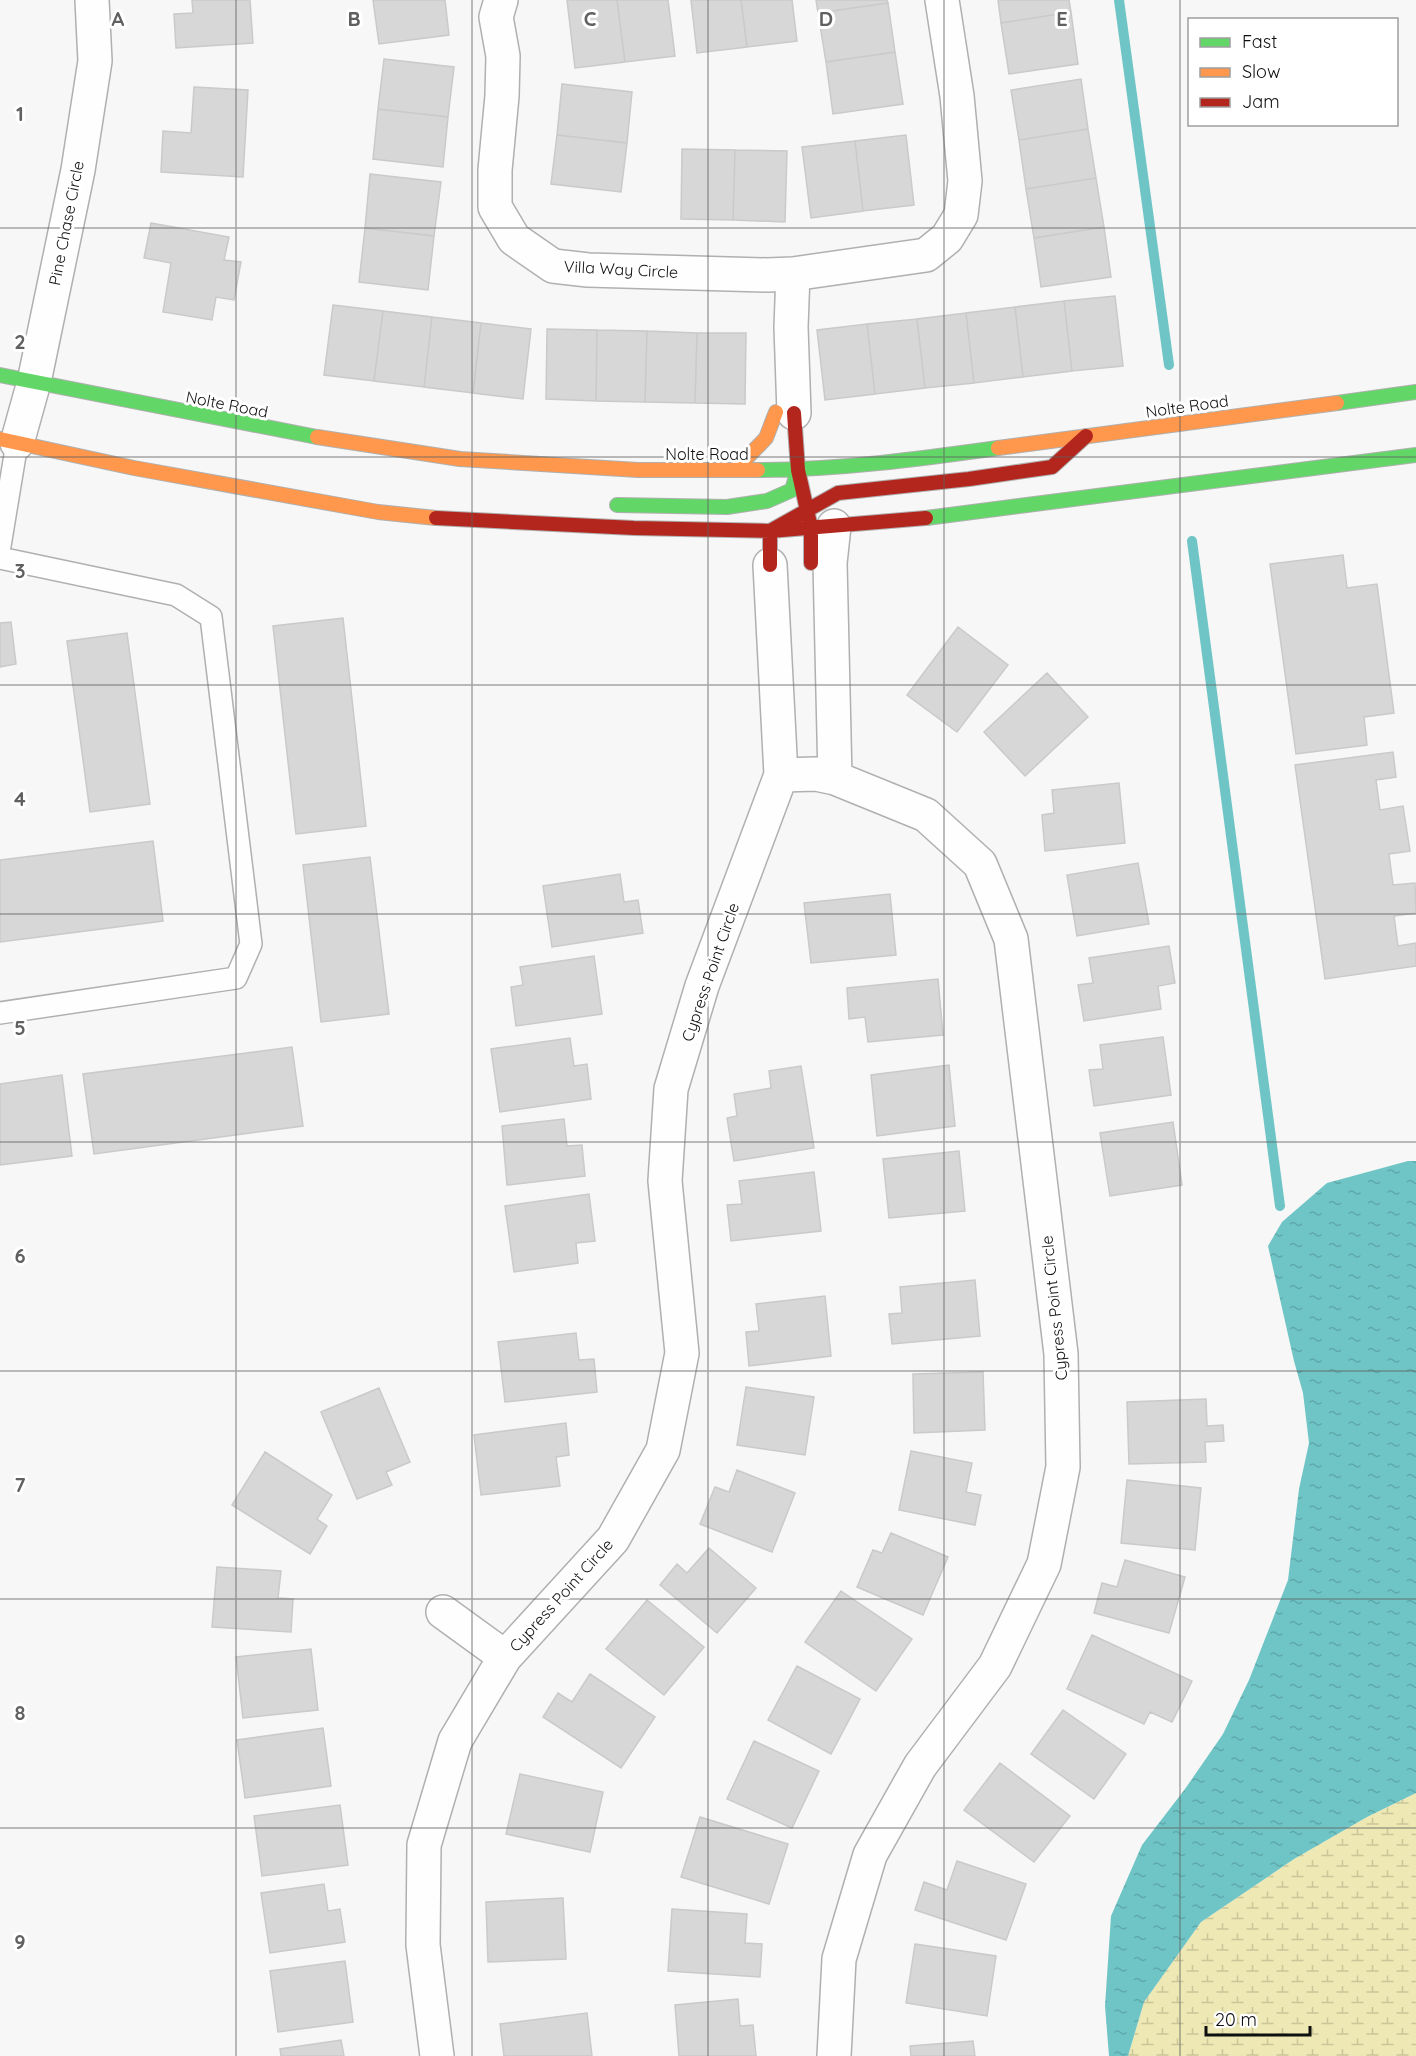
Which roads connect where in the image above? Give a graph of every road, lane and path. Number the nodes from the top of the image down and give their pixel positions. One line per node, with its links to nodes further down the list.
1 (92, 0): 6 (street, Pine Chase Circle)
2 (501, 0): 4 (street, Villa Way Circle)
3 (942, 0): 4 (street, Villa Way Circle)
4 (780, 274): 8 (street)
5 (0, 375): 6 (street, Nolte Road)
6 (34, 382): 10 (street, Pine Chase Circle); 12 (street, Nolte Road)
7 (1416, 392): 9 (street, Nolte Road)
8 (785, 413): 12 (street); 13 (street)
9 (1086, 436): 13 (street, Nolte Road); 17 (street)
10 (9, 441): 16 (street); 19 (lane)
11 (1416, 455): 17 (street)
12 (735, 470): 13 (street, Nolte Road)
13 (798, 470): 14 (street); 17 (street)
14 (604, 504)
15 (531, 508): 16 (street)
16 (502, 521): 18 (street)
17 (818, 521): 18 (street); 21 (street); 24 (street)
18 (770, 531): 22 (street)
19 (0, 546)
20 (0, 558): 25 (lane)
21 (811, 563): 24 (street)
22 (770, 565): 23 (street, Cypress Point Circle)
23 (781, 775): 24 (street, Cypress Point Circle); 27 (street, Cypress Point Circle)
24 (826, 776): 29 (street, Cypress Point Circle)
25 (0, 1013)
26 (443, 1612): 27 (street, Cypress Point Circle)
27 (505, 1657): 28 (street, Cypress Point Circle)
28 (437, 2056)
29 (834, 2056)

